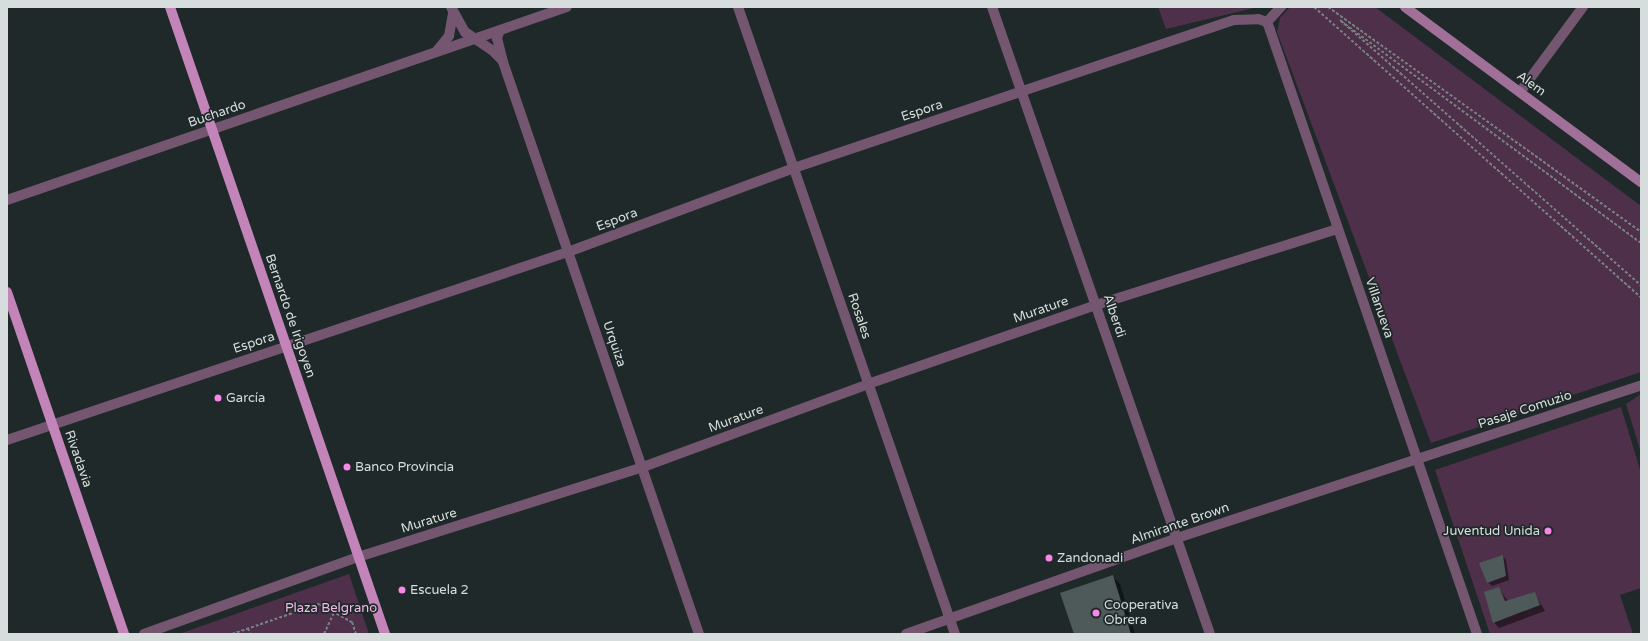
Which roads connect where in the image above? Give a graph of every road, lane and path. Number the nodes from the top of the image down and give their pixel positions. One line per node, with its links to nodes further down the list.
1 (170, 7): 18 (main road, Bernardo de Irigoyen)
2 (567, 7): 12 (street, Buchardo)
3 (738, 7): 19 (street, Rosales)
4 (992, 7): 16 (street, Alberdi)
5 (1281, 7): 11 (street)
6 (1314, 7): 28 (path)
7 (1328, 7): 23 (path)
8 (1404, 7): 17 (main road, Alem)
9 (1583, 7): 17 (street)
10 (452, 10): 13 (street, Urquiza); 14 (street)
11 (1267, 22): 16 (street, Espora); 22 (street, Villanueva)
12 (500, 30): 13 (street, Buchardo); 15 (street, Urquiza)
13 (474, 39): 14 (street, Buchardo); 15 (street, Urquiza)
14 (436, 52): 18 (street, Buchardo)
15 (503, 62): 25 (street, Urquiza)
16 (1023, 92): 19 (street, Espora); 29 (street, Alberdi)
17 (1520, 92): 20 (main road, Alem)
18 (212, 129): 21 (street, Buchardo); 30 (main road, Bernardo de Irigoyen)
19 (794, 168): 25 (street, Espora); 31 (street, Rosales)
20 (1641, 182)
21 (7, 200)
22 (1337, 229): 29 (street, Murature); 35 (street, Villanueva)
23 (1641, 232)
24 (1641, 243): 26 (path)
25 (568, 252): 30 (street, Espora); 36 (street, Urquiza)
26 (1641, 285)
27 (7, 292): 33 (main road, Rivadavia)
28 (1641, 297)
29 (1096, 305): 31 (street, Murature); 37 (street, Alberdi)
30 (286, 346): 33 (street, Espora); 38 (main road, Bernardo de Irigoyen)
31 (868, 384): 36 (street, Murature); 40 (street, Rosales)
32 (1641, 384): 35 (street, Pasaje Comuzio)
33 (52, 424): 34 (street, Espora); 42 (main road, Rivadavia)
34 (7, 440)
35 (1418, 459): 37 (street, Almirante Brown); 53 (street, Villanueva)
36 (643, 467): 38 (street, Murature); 49 (street, Urquiza)
37 (1177, 538): 40 (street, Almirante Brown); 52 (street, Alberdi)
38 (358, 557): 43 (street, Murature); 48 (main road, Bernardo de Irigoyen)
39 (334, 613): 41 (path); 46 (path); 47 (path)
40 (950, 619): 50 (street, Almirante Brown); 51 (street, Rosales)
41 (248, 628): 44 (path); 45 (path)
42 (124, 634)
43 (144, 634)
44 (232, 634)
45 (250, 634)
46 (324, 634)
47 (356, 634)
48 (385, 634)
49 (699, 634)
50 (906, 634)
51 (955, 634)
52 (1210, 634)
53 (1477, 634)

